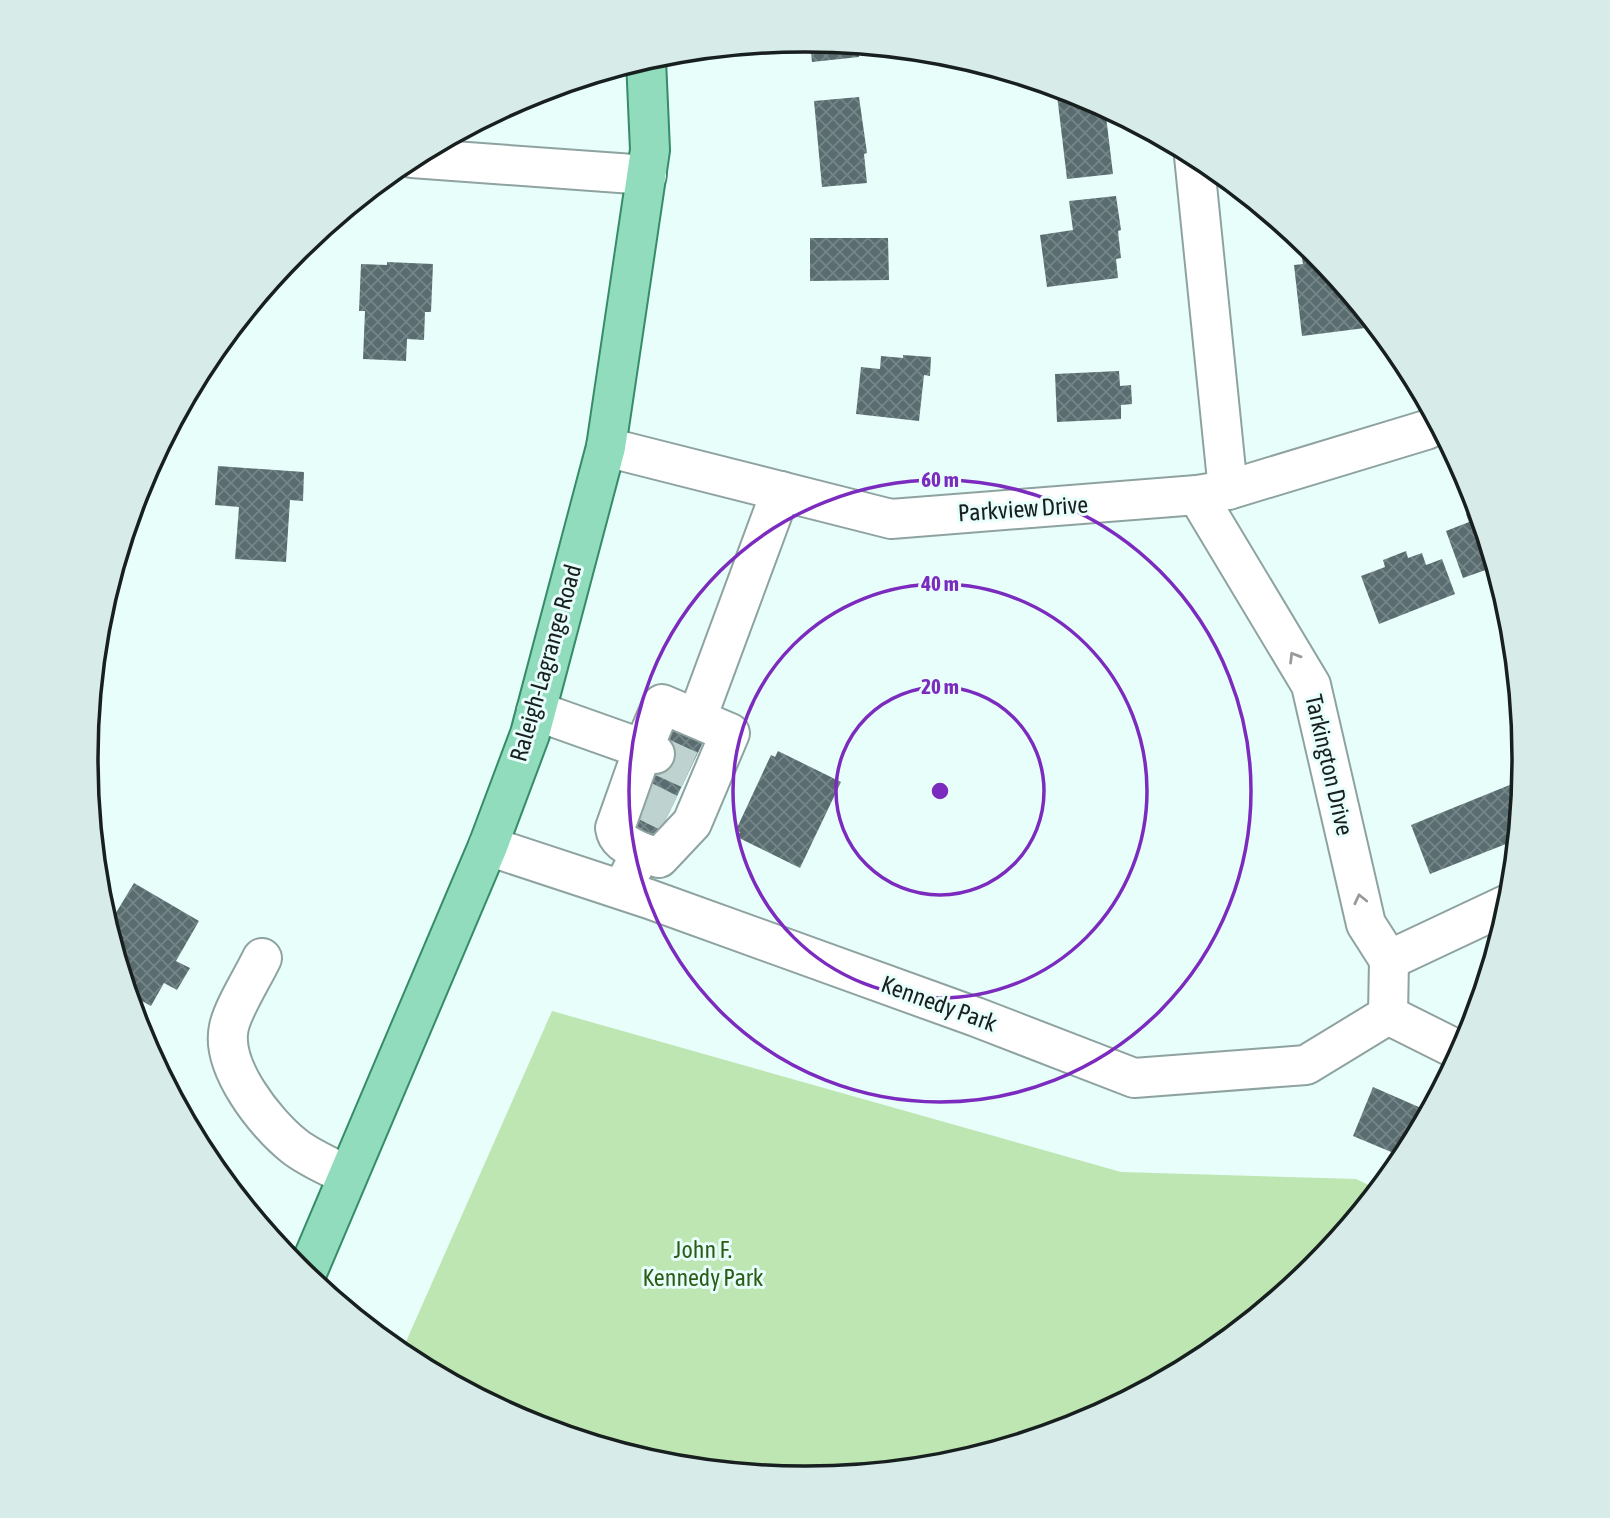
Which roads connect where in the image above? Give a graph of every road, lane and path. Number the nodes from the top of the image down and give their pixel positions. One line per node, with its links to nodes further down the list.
1 (646, 71): 4 (main road, Raleigh-Lagrange Road)
2 (432, 159): 4 (street)
3 (1195, 170): 8 (street, Tarkington Drive)
4 (647, 175): 6 (main road, Raleigh-Lagrange Road)
5 (1429, 428): 8 (street, Parkview Drive)
6 (606, 447): 7 (street, Parkview Drive); 9 (main road, Raleigh-Lagrange Road)
7 (781, 491): 8 (street, Parkview Drive); 10 (street)
8 (1213, 492): 17 (street, Tarkington Drive, one-way to 8)
9 (536, 712): 11 (street); 12 (main road, Raleigh-Lagrange Road)
10 (697, 718): 11 (street); 13 (street)
11 (649, 752): 13 (street)
12 (488, 846): 14 (street, Kennedy Park); 20 (main road, Raleigh-Lagrange Road)
13 (641, 852): 14 (street)
14 (622, 890): 18 (street, Kennedy Park)
15 (1495, 910): 17 (street)
16 (262, 958): 20 (street)
17 (1390, 960): 18 (street)
18 (1388, 1015): 19 (street)
19 (1450, 1046)
20 (346, 1175): 21 (main road, Raleigh-Lagrange Road)
21 (310, 1264)

